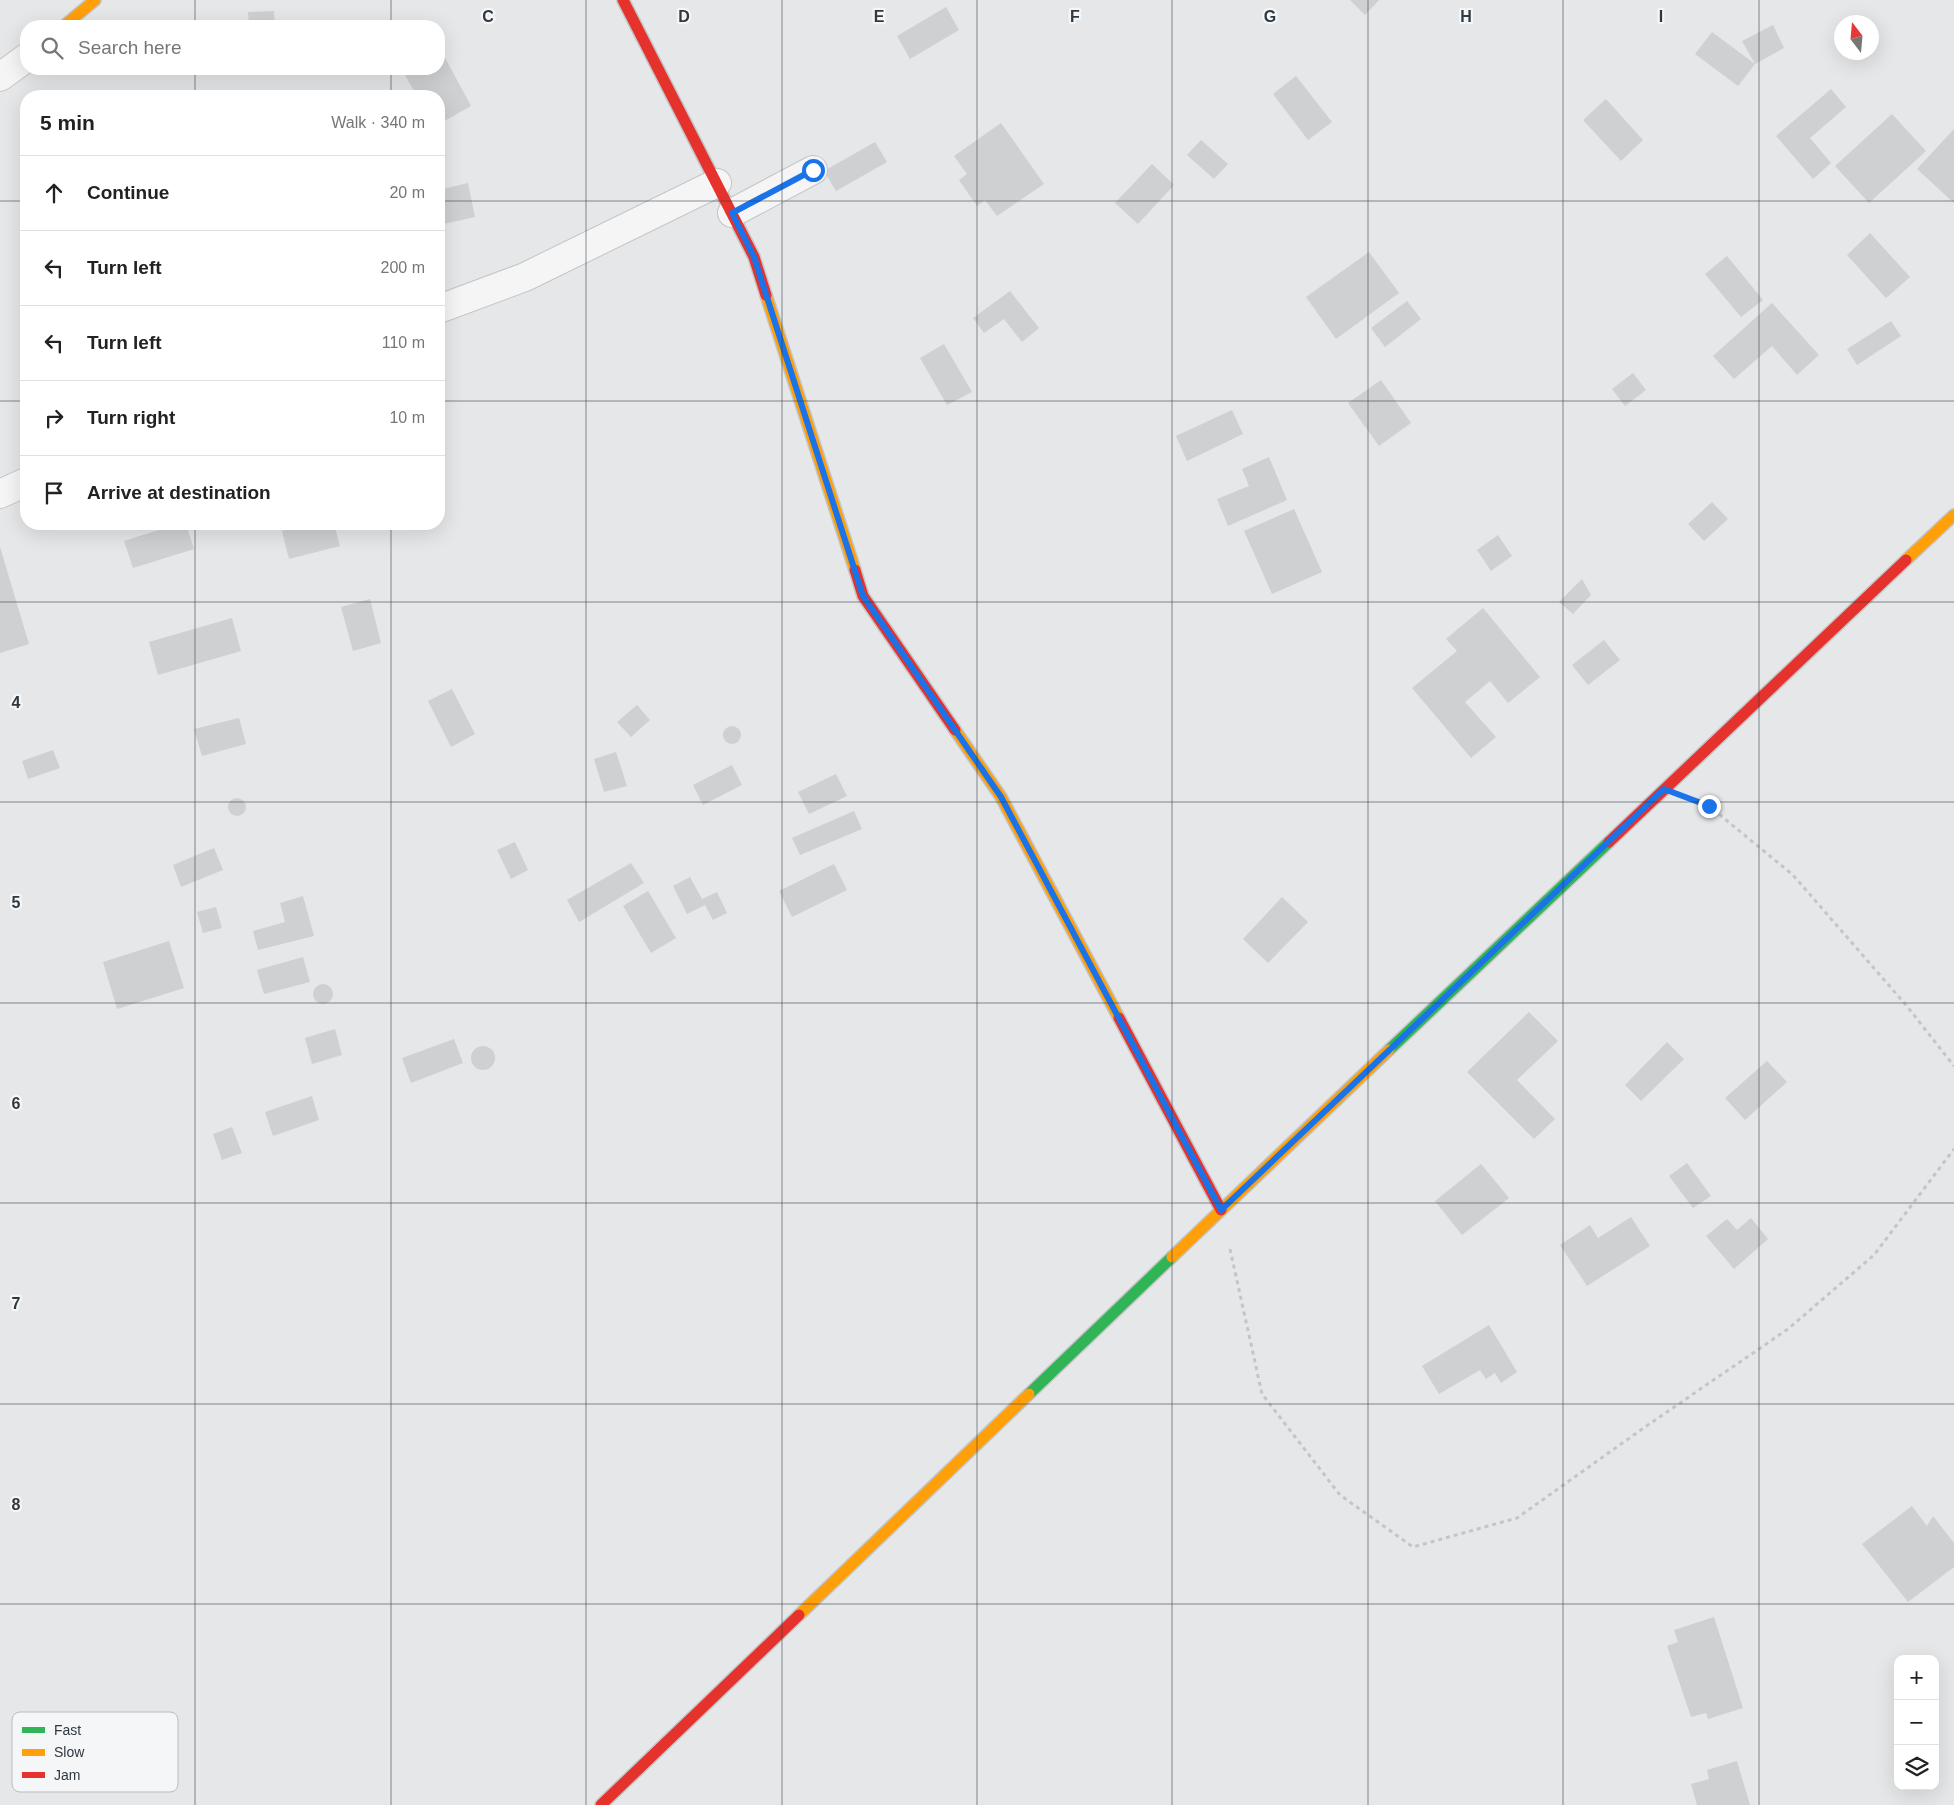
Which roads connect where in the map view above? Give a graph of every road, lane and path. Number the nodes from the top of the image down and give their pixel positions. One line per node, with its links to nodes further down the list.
1 (95, 0): 3 (main road)
2 (623, 0): 7 (main road)
3 (71, 20)
4 (20, 62): 5 (street)
5 (0, 77)
6 (813, 170): 8 (street)
7 (717, 182): 8 (main road); 9 (street)
8 (732, 213): 16 (main road)
9 (445, 306)
10 (20, 485): 11 (street)
11 (0, 494)
12 (1954, 515): 13 (main road)
13 (1664, 789): 14 (path); 16 (main road)
14 (1954, 1066)
15 (1954, 1149): 16 (path)
16 (1221, 1210): 17 (main road)
17 (601, 1805)

